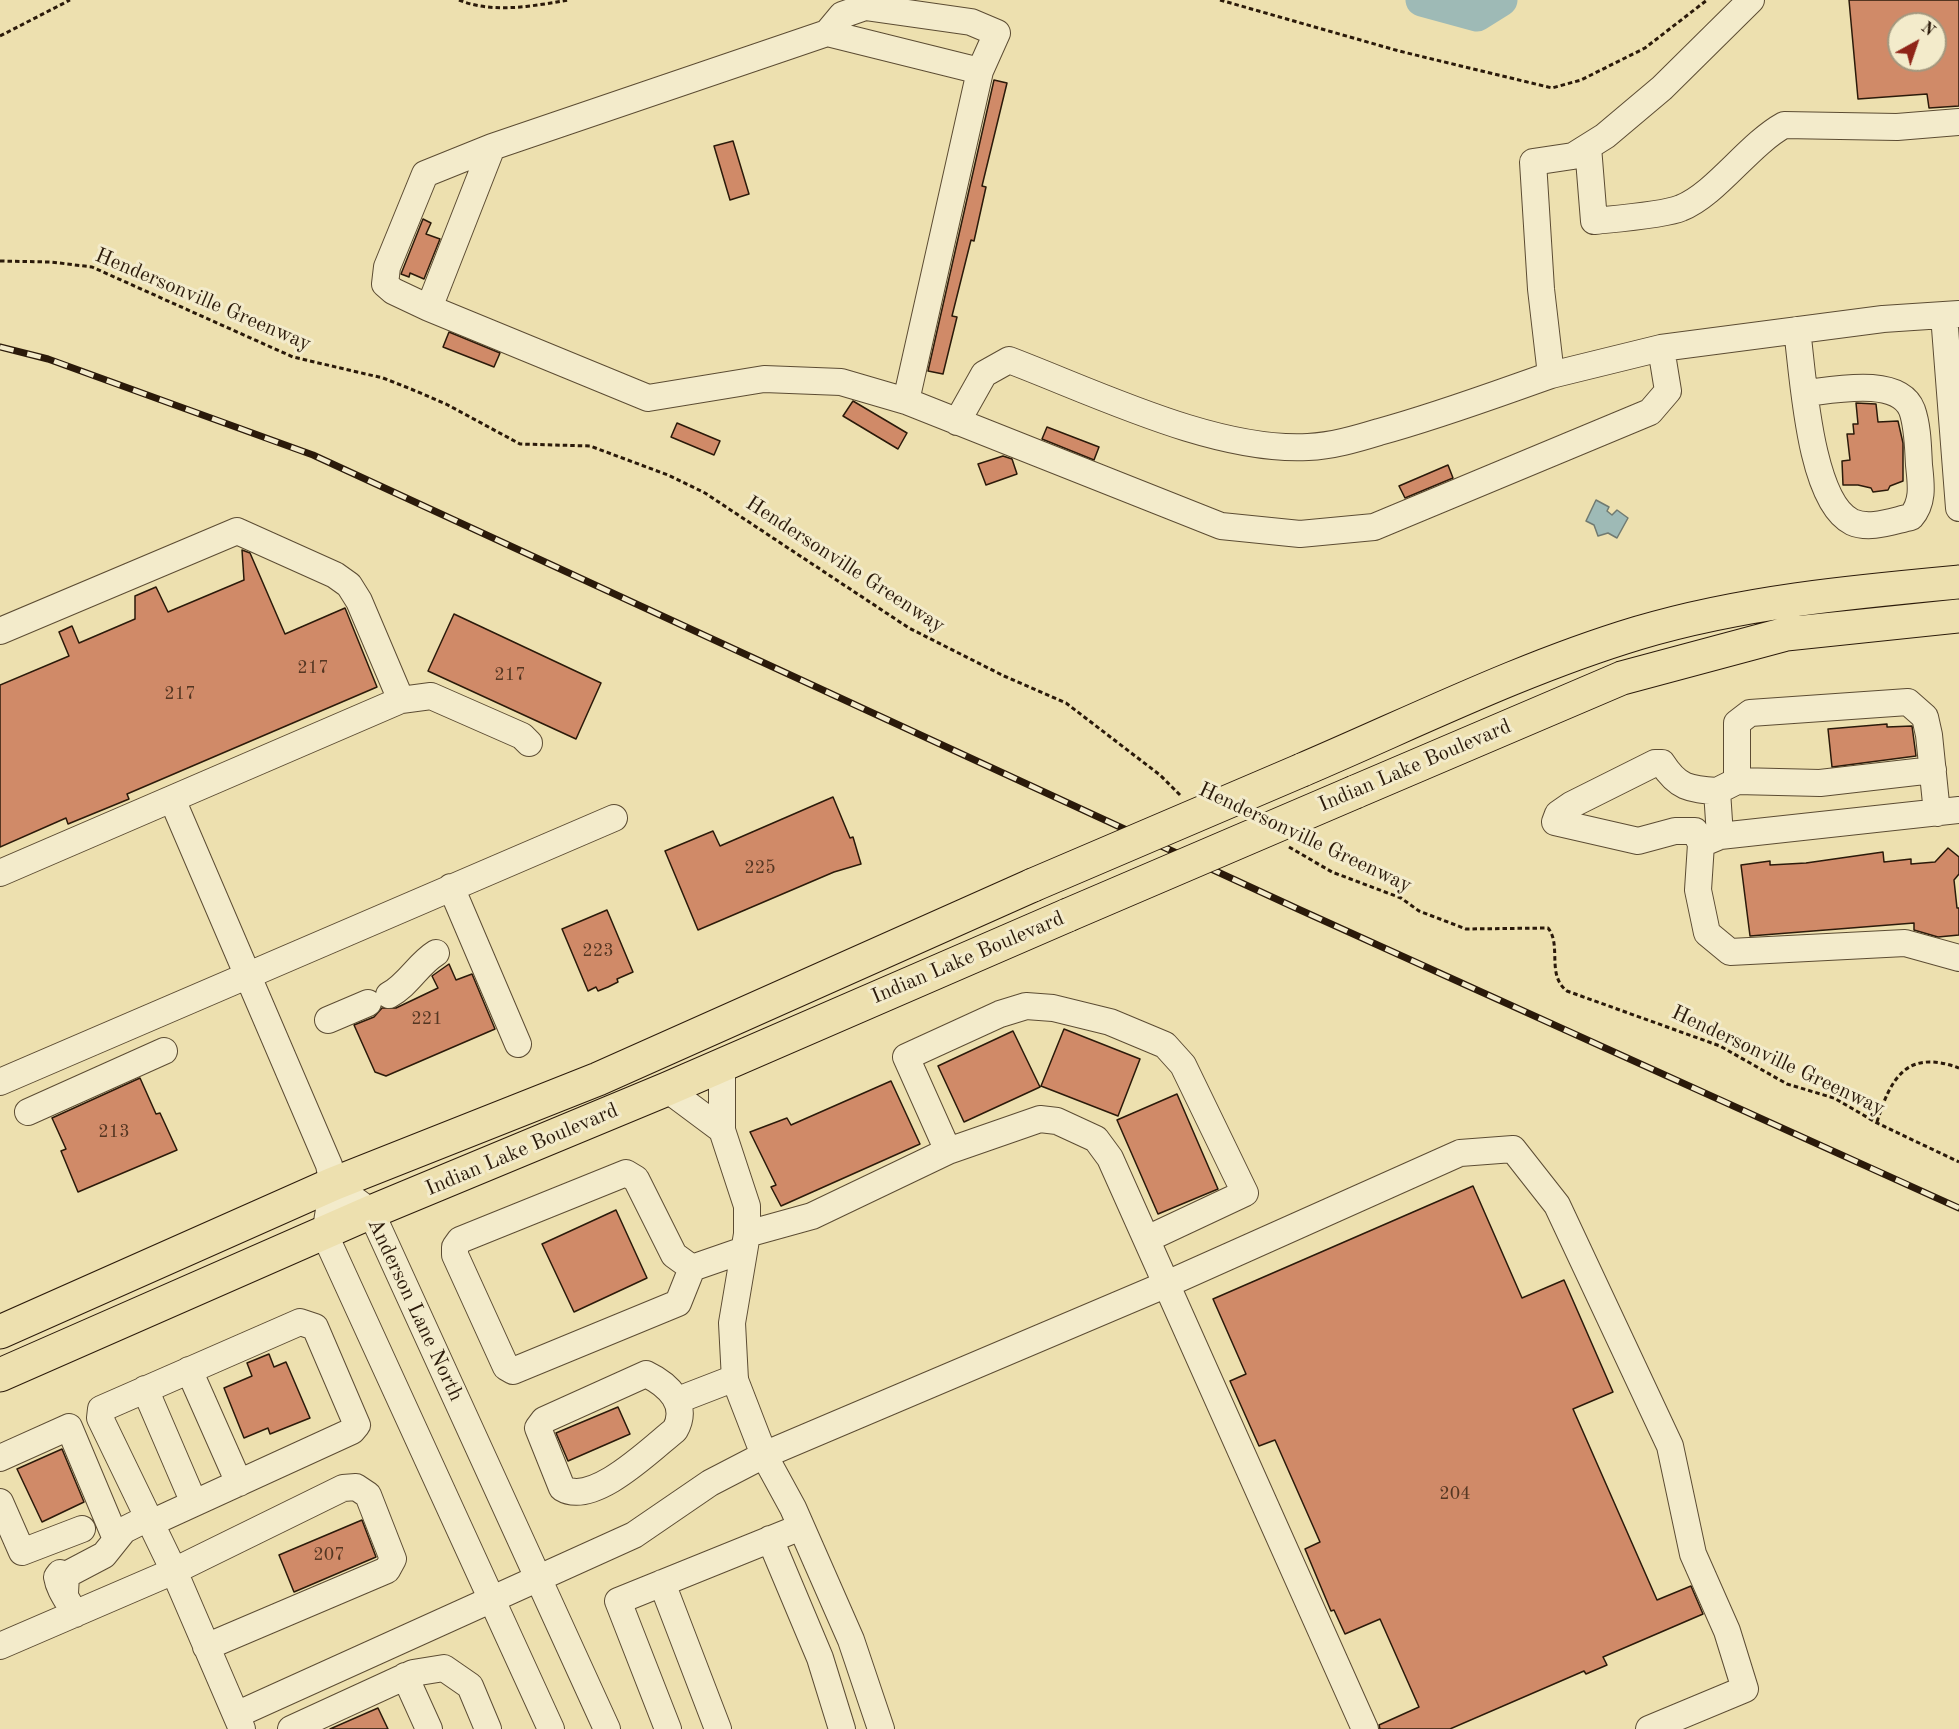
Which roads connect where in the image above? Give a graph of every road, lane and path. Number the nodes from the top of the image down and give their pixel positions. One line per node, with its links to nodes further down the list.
1 (70, 0): 8 (path)
2 (459, 0): 3 (path)
3 (568, 0)
4 (1221, 0): 5 (path)
5 (1707, 0)
6 (1751, 0): 12 (street)
7 (827, 33): 9 (street); 9 (street); 11 (street)
8 (0, 36)
9 (980, 71): 20 (street)
10 (1959, 122): 12 (street)
11 (492, 147): 14 (street); 14 (street)
12 (1588, 147): 18 (street)
13 (0, 261): 31 (path, Hendersonville Greenway)
14 (429, 308): 20 (street)
15 (1951, 314): 16 (street); 22 (street)
16 (1797, 330): 17 (street); 19 (street)
17 (1661, 348): 18 (street); 21 (street)
18 (1551, 375): 21 (street)
19 (1806, 393): 19 (street)
20 (906, 401): 21 (street)
21 (957, 422)
22 (1959, 508)
23 (1959, 582): 53 (main road, Indian Lake Boulevard, bridge)
24 (1959, 616): 44 (main road, Indian Lake Boulevard, bridge)
25 (0, 631): 26 (street)
26 (401, 700): 27 (street); 30 (street)
27 (529, 743)
28 (1933, 770): 29 (street); 29 (street); 32 (street)
29 (1727, 786): 34 (street); 34 (street)
30 (172, 799): 36 (street); 40 (street)
31 (1189, 800)
32 (1948, 812): 34 (street)
33 (614, 818): 37 (street)
34 (1711, 840): 39 (street)
35 (1286, 846): 49 (path, Hendersonville Greenway)
36 (0, 873)
37 (451, 887): 40 (street); 42 (street)
38 (436, 952): 41 (street)
39 (1959, 958)
40 (249, 977): 46 (street); 53 (street)
41 (328, 1020)
42 (518, 1044)
43 (164, 1051): 48 (street)
44 (722, 1064): 47 (main road, Indian Lake Boulevard); 50 (street)
45 (1959, 1068): 49 (path)
46 (0, 1082)
47 (667, 1089): 50 (street); 54 (main road, Indian Lake Boulevard)
48 (28, 1112)
49 (1877, 1123): 52 (path, Hendersonville Greenway)
50 (722, 1130): 57 (street)
51 (948, 1150): 56 (street); 56 (street); 57 (street)
52 (1959, 1162)
53 (333, 1184): 54 (street, Anderson Lane North); 55 (street); 60 (main road, Indian Lake Boulevard)
54 (371, 1212): 55 (main road, Indian Lake Boulevard); 77 (street, Anderson Lane North)
55 (325, 1234): 62 (main road, Indian Lake Boulevard); 80 (street)
56 (1147, 1239): 59 (street)
57 (746, 1242): 58 (street); 63 (street)
58 (692, 1268): 58 (street)
59 (1167, 1284): 66 (street); 94 (street); 95 (street)
60 (0, 1332)
61 (189, 1370): 64 (street); 68 (street); 68 (street)
62 (0, 1376)
63 (735, 1378): 65 (street); 66 (street)
64 (145, 1389): 70 (street); 71 (street)
65 (678, 1400): 65 (street)
66 (764, 1455): 72 (street); 77 (street)
67 (0, 1458): 73 (street)
68 (239, 1483): 70 (street)
69 (0, 1502): 75 (street)
70 (194, 1503): 71 (street)
71 (150, 1521): 73 (street); 76 (street)
72 (801, 1527): 74 (street); 93 (street)
73 (100, 1528): 75 (street); 79 (street)
74 (770, 1539): 78 (street); 92 (street)
75 (22, 1552): 79 (street)
76 (174, 1571): 79 (street); 82 (street); 82 (street)
77 (537, 1579): 80 (street); 89 (street, Anderson Lane North)
78 (662, 1583): 90 (street); 91 (street)
79 (66, 1590): 81 (street)
80 (493, 1599): 84 (street); 88 (street)
81 (1, 1644)
82 (207, 1647): 84 (street)
83 (405, 1676): 85 (street); 86 (street); 87 (street)
84 (239, 1722)
85 (291, 1729)
86 (429, 1729)
87 (488, 1729)
88 (551, 1729)
89 (607, 1729)
90 (668, 1729)
91 (718, 1729)
92 (842, 1729)
93 (881, 1729)
94 (1365, 1729)
95 (1649, 1729)

